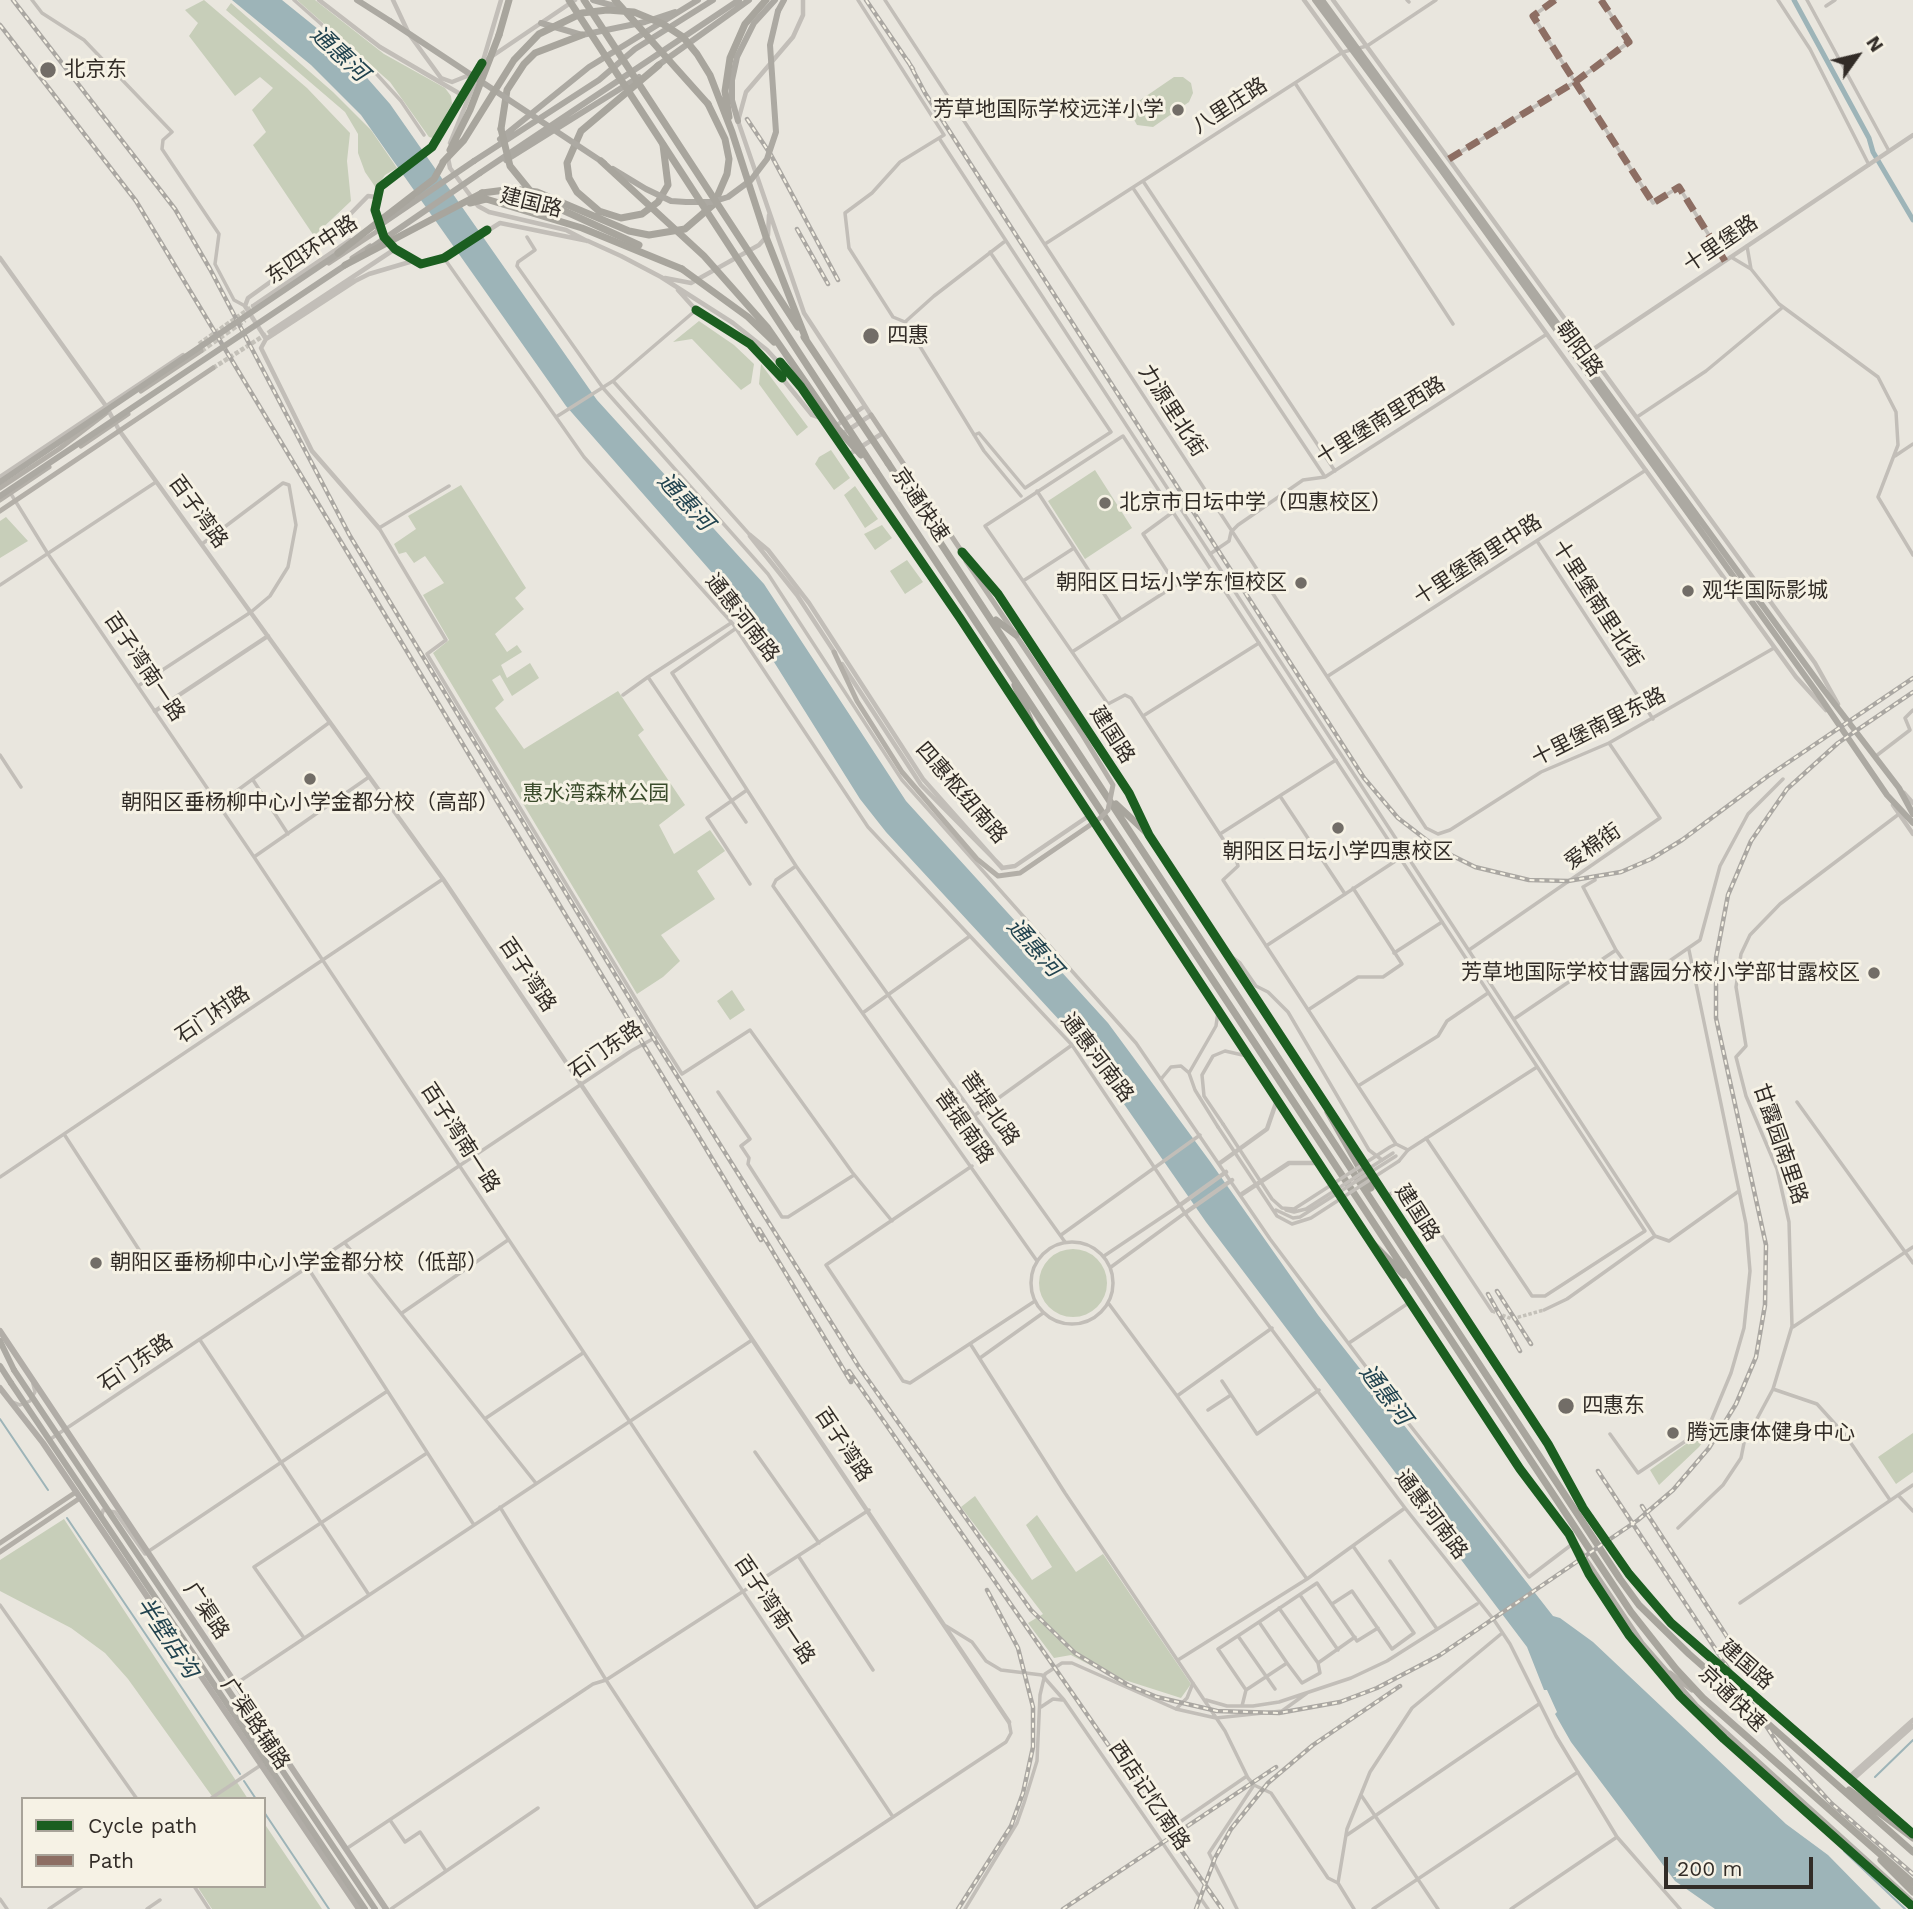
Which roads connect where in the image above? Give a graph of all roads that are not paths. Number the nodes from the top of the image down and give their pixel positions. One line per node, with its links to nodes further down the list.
1 (32, 0): 87 (street)
2 (294, 0): 48 (street)
3 (320, 0): 45 (street)
4 (357, 0): 56 (highway, bridge)
5 (393, 0): 41 (street)
6 (501, 0): 41 (street, 建国路)
7 (509, 0): 55 (highway, bridge)
8 (569, 0): 51 (highway, 京通快速, bridge)
9 (575, 0): 36 (street)
10 (584, 0): 97 (highway, 京通快速, bridge)
11 (593, 0): 35 (highway, bridge)
12 (615, 0): 65 (highway, bridge)
13 (698, 0): 34 (highway)
14 (713, 0): 52 (highway, 东四环中路)
15 (739, 0): 58 (highway, 东四环中路)
16 (749, 0): 42 (highway)
17 (766, 0): 47 (highway, bridge)
18 (775, 0): 46 (highway)
19 (784, 0): 56 (highway, bridge)
20 (803, 0): 46 (street, bridge)
21 (858, 0): 50 (street)
22 (885, 0): 72 (street, 力源里北街)
23 (1304, 0): 40 (street, 朝阳路)
24 (1315, 0): 39 (highway, 朝阳路)
25 (1322, 0): 39 (highway, 朝阳路)
26 (1333, 0): 38 (street, 朝阳路)
27 (1436, 0): 38 (street, 八里庄路)
28 (1555, 0): 43 (street)
29 (1601, 0): 43 (street)
30 (1778, 0): 57 (street)
31 (1807, 0): 53 (street)
32 (1835, 0): 33 (street)
33 (1826, 6)
34 (687, 8): 37 (highway); 52 (highway)
35 (634, 12): 47 (highway, bridge); 55 (highway, bridge)
36 (541, 23): 37 (highway); 41 (street)
37 (582, 35): 83 (highway, bridge)
38 (1367, 46): 39 (street, 八里庄路); 54 (street, 朝阳路)
39 (1354, 49): 40 (street, 八里庄路); 147 (highway, 朝阳路)
40 (1343, 52): 44 (street, 八里庄路); 95 (street, 朝阳路)
41 (482, 63): 45 (street); 70 (street, 建国路)
42 (659, 65): 58 (highway); 64 (highway)
43 (1575, 82): 54 (street); 81 (street)
44 (1295, 83): 59 (street, 八里庄路); 93 (street)
45 (462, 95): 62 (street, 东四环中路)
46 (738, 121): 63 (street)
47 (732, 132): 97 (highway, bridge)
48 (424, 135)
49 (1913, 135): 53 (street)
50 (939, 138): 71 (street); 92 (street)
51 (662, 141): 65 (highway); 121 (highway, 京通快速, bridge)
52 (489, 151): 75 (highway, 东四环中路, bridge)
53 (1889, 151): 57 (street, 十里堡路)
54 (1449, 159): 99 (street, 朝阳路)
55 (443, 162): 75 (highway, bridge)
56 (601, 162): 101 (highway, bridge)
57 (1870, 164): 73 (street, 十里堡路)
58 (488, 168): 82 (highway, 东四环中路, bridge)
59 (1143, 180): 60 (street, 八里庄路); 122 (street)
60 (1133, 188): 72 (street, 八里庄路); 123 (street)
61 (484, 196): 64 (highway); 82 (highway, bridge); 83 (highway)
62 (376, 197): 66 (street, 东四环中路); 87 (street)
63 (767, 203): 85 (street); 105 (street)
64 (595, 213): 65 (highway)
65 (608, 219)
66 (376, 221): 67 (street); 89 (street, 东四环中路)
67 (379, 230): 68 (street); 89 (main road, 东四环中路)
68 (384, 237): 74 (street); 91 (main road, 东四环中路)
69 (527, 237): 104 (street)
70 (588, 241): 77 (street); 85 (street)
71 (1004, 242): 76 (street); 142 (street)
72 (1045, 244): 135 (street, 力源里北街)
73 (1747, 246): 78 (street, 十里堡路); 84 (street)
74 (395, 249): 80 (street); 94 (street, 东四环中路)
75 (338, 253): 124 (highway, 东四环中路, bridge)
76 (990, 253): 92 (street); 115 (street)
77 (447, 257): 80 (street); 108 (street, 通惠河南路)
78 (1731, 257): 81 (street, 十里堡路); 84 (street)
79 (0, 258): 106 (street, 百子湾路)
80 (414, 261): 96 (street)
81 (1725, 261): 99 (street, 十里堡路)
82 (345, 265): 130 (highway, 东四环中路, bridge)
83 (682, 268): 101 (highway, bridge)
84 (1751, 269): 88 (street)
85 (661, 276): 86 (street)
86 (675, 287): 90 (street); 110 (street)
87 (245, 306): 96 (street)
88 (1783, 307): 109 (street); 119 (street)
89 (255, 309)
90 (696, 310): 103 (street); 110 (street)
91 (261, 318)
92 (905, 322): 115 (street)
93 (1453, 324)
94 (271, 331)
95 (1547, 334): 120 (street, 朝阳路); 122 (street, 十里堡南里西路)
96 (266, 339): 134 (street)
97 (806, 339): 150 (highway, 京通快速, bridge)
98 (199, 348): 106 (main road)
99 (1589, 352): 109 (street, 朝阳路)
100 (206, 358): 111 (main road, 东四环中路)
101 (792, 360): 121 (highway, bridge)
102 (213, 368): 113 (main road)
103 (613, 381): 104 (street); 136 (street, 四惠枢纽南路)
104 (603, 388): 108 (street); 229 (street)
105 (865, 406): 107 (street); 112 (street)
106 (108, 409): 111 (street, 百子湾路); 124 (street); 124 (main road)
107 (871, 415): 114 (main road, 建国路); 116 (street)
108 (556, 417): 152 (street, 通惠河南路)
109 (1636, 417): 146 (street, 朝阳路)
110 (823, 419): 112 (street)
111 (115, 423): 113 (street, 百子湾路); 128 (main road, 东四环中路)
112 (830, 429): 116 (street)
113 (119, 430): 125 (street, 百子湾路); 131 (main road)
114 (883, 433): 118 (street); 140 (main road, 建国路)
115 (974, 435): 129 (street)
116 (836, 438): 118 (main road)
117 (1913, 444): 119 (street)
118 (848, 455): 173 (main road)
119 (1893, 457): 143 (street)
120 (1646, 470): 137 (street, 十里堡南里中路); 148 (street, 朝阳路)
121 (876, 471): 160 (highway, 京通快速)
122 (1335, 471): 123 (street, 十里堡南里西路)
123 (1325, 477): 135 (street, 十里堡南里西路)
124 (1, 481): 128 (street, 百子湾南一路)
125 (156, 482): 138 (street, 百子湾路); 141 (street)
126 (449, 486): 134 (street)
127 (1037, 491): 133 (street, bridge); 139 (street); 144 (street, bridge)
128 (11, 493): 130 (main road, 东四环中路); 131 (street, 百子湾南一路)
129 (1021, 496)
130 (0, 498)
131 (15, 500): 132 (main road); 141 (street, 百子湾南一路)
132 (0, 510)
133 (1173, 512): 151 (street, bridge); 156 (street, bridge)
134 (379, 528): 224 (street, 石门东路)
135 (1231, 532): 142 (street, 十里堡南里西路); 161 (street, 力源里北街)
136 (750, 535): 158 (street, 四惠枢纽南路); 203 (street, 四惠枢纽南路)
137 (1537, 541): 161 (street, 十里堡南里中路); 170 (street, 十里堡南里北街)
138 (202, 544): 149 (street, 百子湾路); 149 (street)
139 (1074, 548): 144 (street, bridge); 151 (street)
140 (962, 552): 154 (main road); 199 (main road, 建国路)
141 (48, 554): 145 (street); 163 (street, 百子湾南一路)
142 (1210, 554): 212 (street)
143 (1913, 555)
144 (1023, 581): 159 (street, bridge)
145 (0, 585)
146 (1765, 595): 147 (street); 165 (street, 朝阳路)
147 (1756, 602): 148 (street); 165 (highway, 朝阳路); 168 (highway, 朝阳路)
148 (1746, 608): 157 (street, 朝阳路)
149 (251, 612): 155 (street, 百子湾路); 163 (street)
150 (990, 615): 154 (highway); 184 (highway, 京通快速)
151 (1121, 620): 159 (street, bridge)
152 (731, 623): 153 (street, 通惠河南路); 162 (street)
153 (735, 629): 183 (street, 菩提北路); 210 (street, 通惠河南路)
154 (1016, 635): 158 (main road, bridge)
155 (268, 636): 167 (street); 171 (street, 百子湾路)
156 (1259, 643): 169 (street); 177 (street, bridge)
157 (1774, 647): 168 (street, 朝阳路); 170 (street, 十里堡南里东路)
158 (834, 652): 203 (street, 四惠枢纽南路)
159 (1072, 652): 169 (street, bridge)
160 (1007, 666): 173 (highway); 276 (highway, 京通快速)
161 (1328, 676): 197 (street, 力源里北街)
162 (648, 677): 164 (street); 187 (street)
163 (138, 686): 167 (street, 百子湾南一路)
164 (623, 695)
165 (1841, 709): 176 (highway, 朝阳路)
166 (1913, 710): 172 (street)
167 (155, 711): 189 (street, 百子湾南一路)
168 (1830, 715): 186 (highway, 朝阳路)
169 (1143, 716): 196 (street, bridge)
170 (1653, 719): 174 (street, 十里堡南里东路)
171 (330, 722): 178 (street, 百子湾路); 180 (street)
172 (1912, 729): 176 (street)
173 (1037, 736): 192 (main road)
174 (1609, 743): 197 (street, 十里堡南里东路); 212 (street, 爱棉街)
175 (0, 755): 181 (street)
176 (1876, 757): 182 (highway, 朝阳路)
177 (1336, 761): 185 (street); 201 (street, bridge)
178 (369, 777): 195 (street); 204 (street, 百子湾路)
179 (1783, 779): 214 (street)
180 (253, 780): 189 (street); 195 (street)
181 (21, 787)
182 (1899, 788): 188 (street, 朝阳路); 191 (highway, 朝阳路)
183 (747, 790): 187 (street); 202 (street, 菩提北路)
184 (1106, 795): 199 (highway); 262 (highway, 京通快速)
185 (1280, 796): 196 (street); 208 (street)
186 (1887, 796): 190 (street, 朝阳路); 194 (highway, 朝阳路)
187 (732, 801): 193 (street); 206 (street)
188 (1913, 803)
189 (219, 804): 200 (street, 百子湾南一路)
190 (1899, 814): 198 (street, 朝阳路); 285 (street, 甘露园南里路)
191 (1913, 814)
192 (1090, 815): 203 (street); 220 (main road)
193 (746, 822)
194 (1913, 823)
195 (288, 834): 200 (street)
196 (1220, 834): 211 (street, bridge)
197 (1438, 834)
198 (1913, 834)
199 (1149, 835): 215 (main road, 建国路)
200 (254, 857): 217 (street, 百子湾南一路)
201 (1400, 858): 207 (street, bridge); 209 (street, bridge)
202 (796, 866): 219 (street, 菩提北路); 222 (street, 菩提南路)
203 (1002, 868)
204 (443, 879): 217 (street, 石门村路); 230 (street, 百子湾路)
205 (1595, 880): 213 (street)
206 (750, 884)
207 (1353, 888): 208 (street, bridge); 216 (street, bridge)
208 (1345, 894): 211 (street, bridge)
209 (1442, 922): 216 (street); 218 (street, bridge)
210 (970, 936): 219 (street); 225 (street, 通惠河南路)
211 (1266, 946): 221 (street, bridge)
212 (1469, 950): 223 (street)
213 (1616, 950): 214 (street); 223 (street)
214 (1689, 950): 254 (street)
215 (1223, 951): 235 (main road, 建国路); 244 (street)
216 (1394, 953): 221 (street, bridge)
217 (323, 960): 238 (street, 石门村路); 248 (street, 百子湾南一路)
218 (1488, 993): 227 (street, bridge); 231 (street, bridge)
219 (890, 995): 222 (street); 236 (street, 菩提北路)
220 (1218, 1010): 226 (main road); 228 (street)
221 (1308, 1010): 231 (street, bridge)
222 (864, 1012): 247 (street, 菩提南路)
223 (1514, 1019): 263 (street)
224 (658, 1036): 230 (street, 石门东路); 251 (street)
225 (1072, 1045): 236 (street); 249 (street, 通惠河南路)
226 (1249, 1056): 233 (main road); 237 (street)
227 (1537, 1067): 240 (street, bridge); 240 (street, bridge)
228 (1189, 1073): 229 (street); 237 (street)
229 (1161, 1079): 239 (street)
230 (583, 1086): 248 (street, 石门东路); 288 (street, 百子湾路)
231 (1358, 1086): 241 (street, bridge)
232 (718, 1092): 251 (street)
233 (1278, 1100): 245 (street); 246 (main road)
234 (1797, 1102): 269 (street)
235 (1328, 1112): 256 (main road, 建国路); 262 (highway)
236 (975, 1115): 261 (street, 菩提北路)
237 (1221, 1126): 243 (street, bridge); 258 (street, bridge)
238 (64, 1134): 252 (street, 石门村路); 271 (street)
239 (1200, 1135): 245 (street); 249 (street)
240 (1426, 1138): 242 (street, bridge)
241 (1396, 1144): 242 (street, bridge); 258 (street, bridge)
242 (1408, 1150): 243 (street)
243 (1396, 1157): 244 (street, bridge)
244 (1382, 1160): 258 (street, bridge)
245 (1220, 1163): 250 (street)
246 (1318, 1163): 255 (street); 267 (main road)
247 (972, 1166): 260 (street); 272 (street, 菩提南路)
248 (460, 1167): 264 (street, 百子湾南一路); 266 (street, 石门东路)
249 (1157, 1168): 257 (street, 通惠河南路); 261 (street)
250 (1226, 1172): 253 (street); 257 (street)
251 (854, 1175): 260 (street)
252 (0, 1177)
253 (1232, 1180): 255 (street); 259 (street)
254 (1739, 1191): 263 (street); 310 (street)
255 (1242, 1194): 290 (street)
256 (1385, 1197): 281 (street); 387 (main road, 建国路)
257 (1180, 1205): 259 (street, 通惠河南路); 270 (street)
258 (1282, 1208)
259 (1185, 1213): 274 (street); 284 (street, 通惠河南路)
260 (892, 1221): 291 (street)
261 (1060, 1235): 265 (street, 菩提北路)
262 (1396, 1235): 385 (highway, 京通快速)
263 (1655, 1236): 280 (street)
264 (508, 1240): 282 (street); 293 (street, 百子湾南一路)
265 (1065, 1242): 270 (street); 272 (street)
266 (345, 1243): 275 (street, 石门东路); 282 (street)
267 (1372, 1243): 276 (highway); 278 (main road)
268 (1913, 1247): 269 (street)
269 (1905, 1252): 273 (street); 285 (street)
270 (1104, 1256): 274 (street)
271 (145, 1259)
272 (1037, 1261): 277 (street)
273 (1913, 1263)
274 (1111, 1267): 279 (street)
275 (308, 1268): 287 (street, 石门东路); 302 (street)
276 (1415, 1286): 372 (highway, 京通快速)
277 (1035, 1301): 283 (street); 291 (street)
278 (1410, 1303): 290 (street); 333 (main road)
279 (1109, 1304): 283 (street); 304 (street)
280 (1544, 1310)
281 (1492, 1311)
282 (401, 1313): 307 (street)
283 (1043, 1313): 294 (street)
284 (1272, 1328): 301 (street, 通惠河南路); 304 (street)
285 (1791, 1328): 300 (street, 甘露园南里路)
286 (0, 1331): 297 (main road, 广渠路)
287 (200, 1340): 309 (street, 石门东路); 317 (street)
288 (752, 1340): 308 (street); 327 (street, 百子湾路)
289 (0, 1341): 296 (highway)
290 (1349, 1343): 333 (street)
291 (971, 1345): 294 (street)
292 (0, 1352): 296 (highway, 广渠路)
293 (584, 1353): 307 (street); 308 (street, 百子湾南一路)
294 (980, 1358): 359 (street)
295 (0, 1368): 419 (highway, 广渠路, bridge)
296 (14, 1370): 420 (highway, 广渠路, bridge)
297 (32, 1378): 305 (street); 309 (main road, 广渠路)
298 (1222, 1381): 303 (street)
299 (0, 1388): 305 (main road, 广渠路辅路)
300 (1773, 1389): 313 (street, 甘露园南里路); 324 (street)
301 (1319, 1390): 303 (street); 326 (street, 通惠河南路)
302 (386, 1392): 314 (street); 317 (street)
303 (1231, 1395): 306 (street)
304 (1177, 1396): 341 (street)
305 (10, 1402): 312 (main road, 广渠路辅路)
306 (1208, 1410)
307 (486, 1418): 319 (street)
308 (629, 1422): 319 (street); 342 (street, 百子湾南一路)
309 (64, 1430): 312 (street, 石门东路); 316 (main road, 广渠路)
310 (1610, 1434)
311 (1734, 1436): 313 (street)
312 (43, 1443): 318 (main road, 广渠路辅路)
313 (1744, 1443): 332 (street, 甘露园南里路)
314 (427, 1452): 329 (street); 331 (street)
315 (755, 1452): 335 (street)
316 (79, 1453): 318 (street); 338 (main road, 广渠路)
317 (280, 1462): 329 (street); 338 (street)
318 (60, 1467): 321 (main road, 广渠路辅路)
319 (536, 1483): 325 (street)
320 (1913, 1485): 322 (street)
321 (76, 1492): 323 (main road, 广渠路辅路); 334 (main road)
322 (1898, 1495): 324 (street); 328 (street)
323 (80, 1498): 330 (main road, 广渠路辅路); 337 (main road)
324 (1890, 1500): 346 (street)
325 (500, 1507): 331 (street); 366 (street)
326 (1405, 1508): 336 (street); 345 (street, 通惠河南路)
327 (869, 1510): 335 (street); 351 (street, 百子湾路)
328 (1913, 1511)
329 (320, 1522): 343 (street); 357 (street)
330 (99, 1525): 338 (street); 383 (main road, 广渠路辅路)
331 (474, 1525): 343 (street)
332 (1678, 1528)
333 (1575, 1542): 362 (main road)
334 (0, 1543)
335 (819, 1544): 339 (street)
336 (1353, 1546): 341 (street); 352 (street)
337 (0, 1552)
338 (148, 1555): 368 (main road, 广渠路)
339 (799, 1557): 342 (street); 363 (street)
340 (1390, 1561): 353 (street)
341 (1307, 1579): 359 (street)
342 (744, 1593): 366 (street); 394 (street, 百子湾南一路)
343 (369, 1595): 357 (street)
344 (1300, 1595): 347 (street); 349 (street); 358 (street)
345 (1478, 1603): 353 (street); 354 (street, 通惠河南路)
346 (1740, 1603)
347 (1332, 1604): 352 (street); 356 (street)
348 (0, 1605): 390 (street)
349 (1279, 1608): 350 (street); 361 (street)
350 (1259, 1622): 355 (street); 360 (street)
351 (945, 1626): 364 (street); 381 (street, 百子湾路)
352 (1378, 1628): 356 (street)
353 (1437, 1629): 371 (street)
354 (1502, 1634): 375 (street, 通惠河南路); 389 (street)
355 (1238, 1636): 365 (street); 370 (street)
356 (1355, 1637): 358 (street)
357 (304, 1638): 368 (street)
358 (1338, 1650): 361 (street)
359 (1178, 1660): 367 (street)
360 (1287, 1663): 361 (street); 365 (street)
361 (1318, 1663)
362 (1659, 1664): 372 (main road); 412 (main road)
363 (873, 1670)
364 (1042, 1675): 373 (street, 西店记忆南路); 377 (street); 378 (street)
365 (1266, 1677): 369 (street); 370 (street)
366 (606, 1680): 395 (street); 413 (street)
367 (1193, 1683): 374 (street); 378 (street)
368 (235, 1685): 401 (main road, 广渠路)
369 (1275, 1689)
370 (1246, 1690): 376 (street)
371 (1307, 1693): 376 (street); 379 (street)
372 (1703, 1698): 397 (highway, 京通快速)
373 (1064, 1700): 377 (street); 423 (street, 西店记忆南路)
374 (1204, 1700): 376 (street); 379 (street)
375 (1539, 1704): 384 (street, 通惠河南路); 393 (street)
376 (1242, 1706)
377 (1040, 1708): 422 (street)
378 (1176, 1709): 379 (street)
379 (1216, 1717): 386 (street)
380 (1913, 1720): 387 (street)
381 (1009, 1722): 394 (street)
382 (1913, 1726): 387 (street)
383 (261, 1765): 391 (street); 418 (main road, 广渠路辅路)
384 (1578, 1772): 400 (street, 通惠河南路); 404 (street)
385 (1825, 1774): 399 (highway); 402 (highway, 京通快速)
386 (1247, 1776): 388 (street); 396 (street)
387 (1849, 1780): 399 (main road, 建国路)
388 (1254, 1785): 405 (street); 424 (street)
389 (1361, 1795): 393 (street); 398 (street)
390 (136, 1797)
391 (213, 1797)
392 (538, 1808): 403 (street)
393 (1376, 1815): 398 (street); 404 (street)
394 (893, 1817): 413 (street)
395 (390, 1820): 401 (street); 403 (street)
396 (1177, 1824)
397 (1857, 1834): 406 (highway, 京通快速); 409 (highway)
398 (1346, 1836): 405 (street)
399 (1913, 1836)
400 (1617, 1837): 428 (street); 429 (street, 通惠河南路)
401 (346, 1849): 421 (main road, 广渠路)
402 (1913, 1852)
403 (446, 1871): 421 (street)
404 (1419, 1878): 426 (street); 427 (street)
405 (1338, 1883): 425 (street)
406 (1913, 1883)
407 (80, 1888): 415 (street)
408 (195, 1888): 417 (street)
409 (1913, 1892)
410 (0, 1899): 414 (street)
411 (160, 1900): 416 (street)
412 (1913, 1902)
413 (756, 1908)
414 (7, 1909)
415 (49, 1909)
416 (146, 1909)
417 (209, 1909)
418 (359, 1909)
419 (365, 1909)
420 (375, 1909)
421 (389, 1909)
422 (965, 1909)
423 (1208, 1909)
424 (1237, 1909)
425 (1354, 1909)
426 (1373, 1909)
427 (1438, 1909)
428 (1511, 1909)
429 (1680, 1909)

